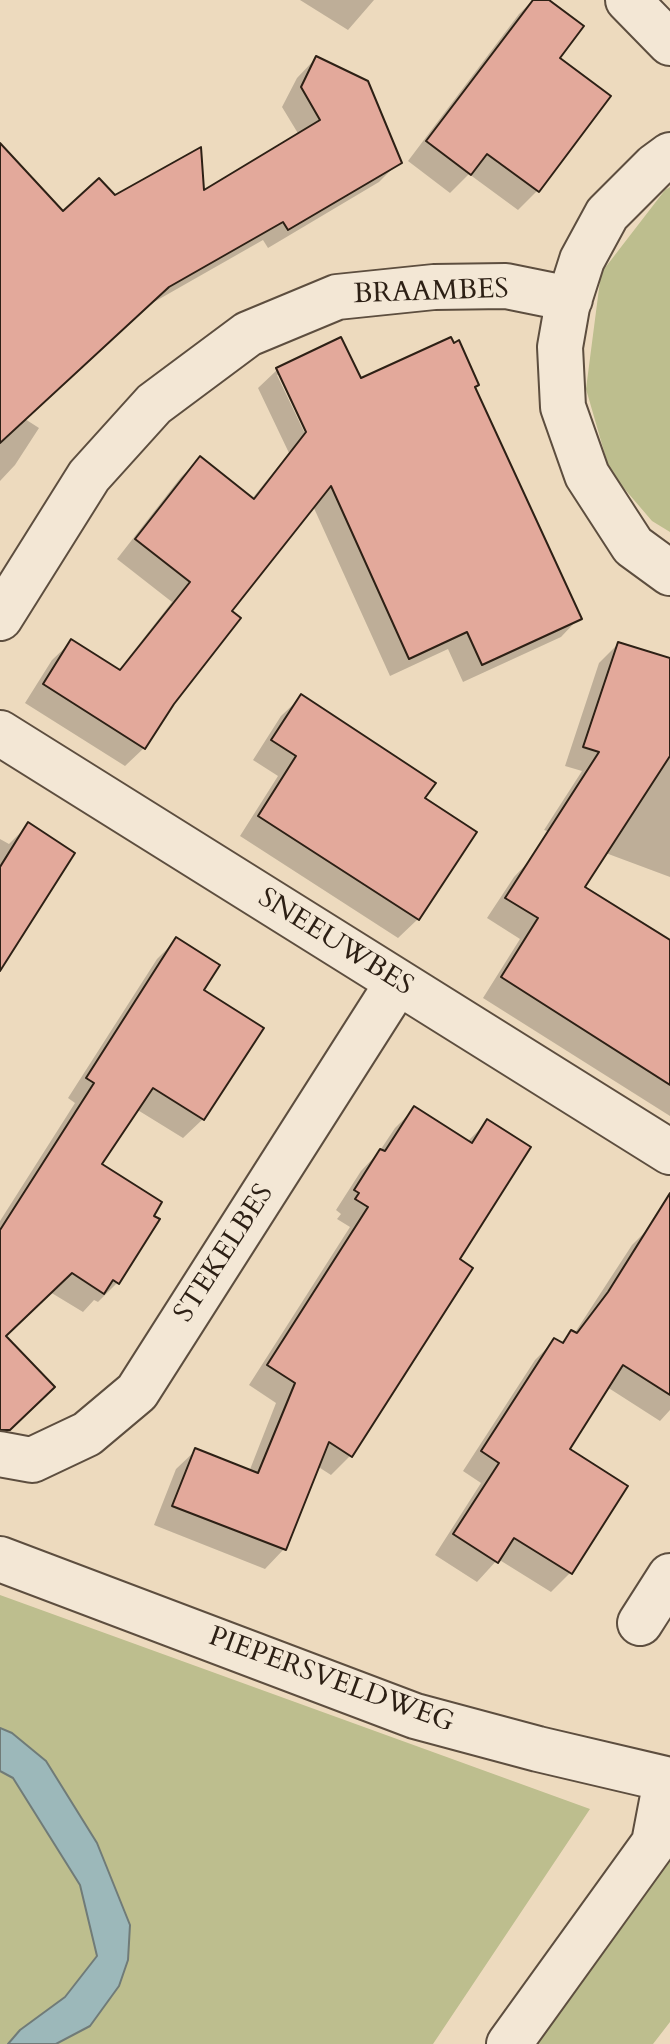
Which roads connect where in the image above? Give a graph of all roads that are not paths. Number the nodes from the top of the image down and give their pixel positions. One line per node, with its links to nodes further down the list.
1 (628, 0): 2 (street)
2 (670, 43)
3 (670, 155): 4 (street)
4 (570, 299): 5 (street); 6 (street, BRAAMBES)
5 (670, 573)
6 (0, 618)
7 (0, 733): 8 (street, SNEEUWBES)
8 (398, 982): 9 (street, SNEEUWBES); 10 (street, STEKELBES)
9 (670, 1152)
10 (0, 1454)
11 (0, 1559): 14 (street, PIEPERSVELDWEG)
12 (670, 1576): 13 (street)
13 (640, 1623)
14 (668, 1780): 15 (street)
15 (509, 2044)

